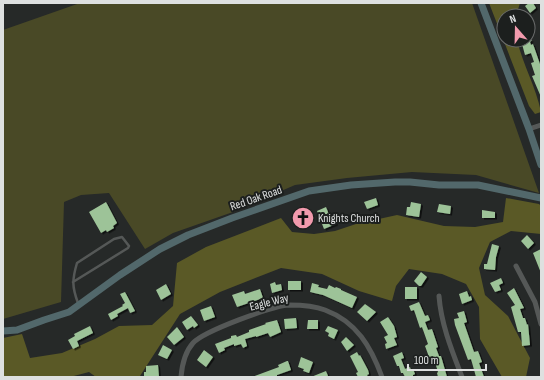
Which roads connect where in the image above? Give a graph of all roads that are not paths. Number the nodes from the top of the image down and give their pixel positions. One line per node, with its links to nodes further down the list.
1 (481, 3): 3 (street)
2 (541, 125): 3 (street)
3 (529, 129): 4 (street)
4 (541, 165)
5 (541, 198): 9 (street, Red Oak Road)
6 (516, 266): 10 (street)
7 (73, 282): 7 (lane); 9 (lane)
8 (439, 296): 14 (street)
9 (79, 305): 11 (street, Red Oak Road)
10 (541, 324)
11 (3, 331)
12 (181, 377): 13 (street, Eagle Way)
13 (382, 377)
14 (462, 377)

